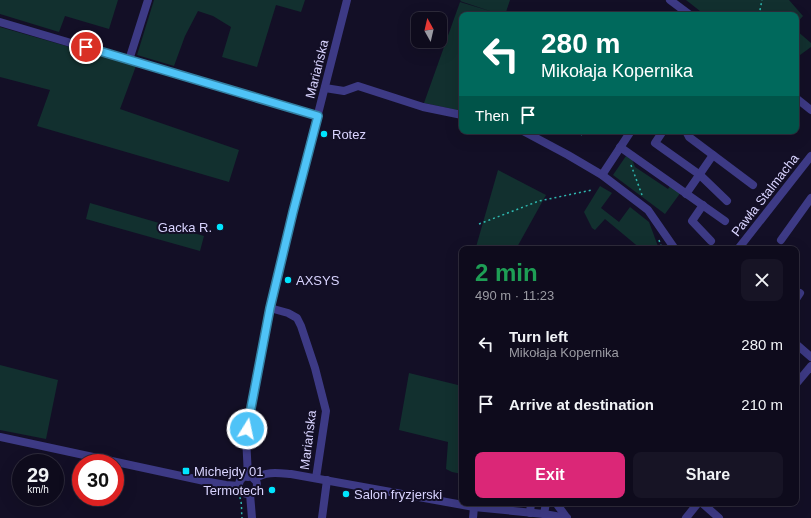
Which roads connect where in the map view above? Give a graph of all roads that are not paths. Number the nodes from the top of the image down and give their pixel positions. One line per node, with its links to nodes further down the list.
1 (148, 0): 6 (street)
2 (347, 0): 7 (street, Mariańska)
3 (672, 1): 4 (street)
4 (686, 12)
5 (0, 22): 6 (street)
6 (129, 60): 11 (street)
7 (325, 88): 10 (street); 11 (street, Mariańska)
8 (799, 100): 9 (street)
9 (811, 110)
10 (459, 114)
11 (318, 116): 31 (street, Mariańska)
12 (529, 134): 19 (street)
13 (629, 134): 16 (street)
14 (661, 134): 20 (street)
15 (688, 134): 17 (street)
16 (620, 147): 19 (street); 22 (street)
17 (713, 155): 20 (street); 21 (street)
18 (811, 156): 30 (street, Pawła Stalmacha)
19 (602, 175): 29 (street)
20 (700, 175): 22 (street); 24 (street)
21 (754, 185)
22 (686, 194): 25 (street)
23 (811, 198): 27 (street)
24 (727, 201)
25 (703, 205): 26 (street); 28 (street)
26 (725, 220)
27 (781, 240)
28 (711, 242)
29 (673, 246)
30 (740, 246)
31 (270, 308): 37 (street, Mariańska); 38 (street, Mariańska)
32 (799, 347): 33 (street)
33 (811, 357)
34 (811, 366): 35 (street)
35 (799, 380)
36 (0, 438): 40 (street)
37 (251, 478): 38 (street); 40 (street); 41 (street)
38 (316, 478): 39 (street)
39 (327, 480): 42 (street); 53 (street)
40 (237, 488): 41 (street)
41 (250, 494): 52 (street)
42 (459, 504)
43 (469, 506): 49 (street)
44 (531, 506): 50 (street)
45 (545, 506): 51 (street)
46 (558, 506): 55 (street)
47 (696, 506): 56 (street)
48 (706, 506): 57 (street)
49 (474, 507): 50 (street); 54 (street)
50 (530, 513): 51 (street)
51 (544, 514): 55 (street)
52 (252, 518)
53 (322, 518)
54 (473, 518)
55 (567, 518)
56 (686, 518)
57 (720, 518)

